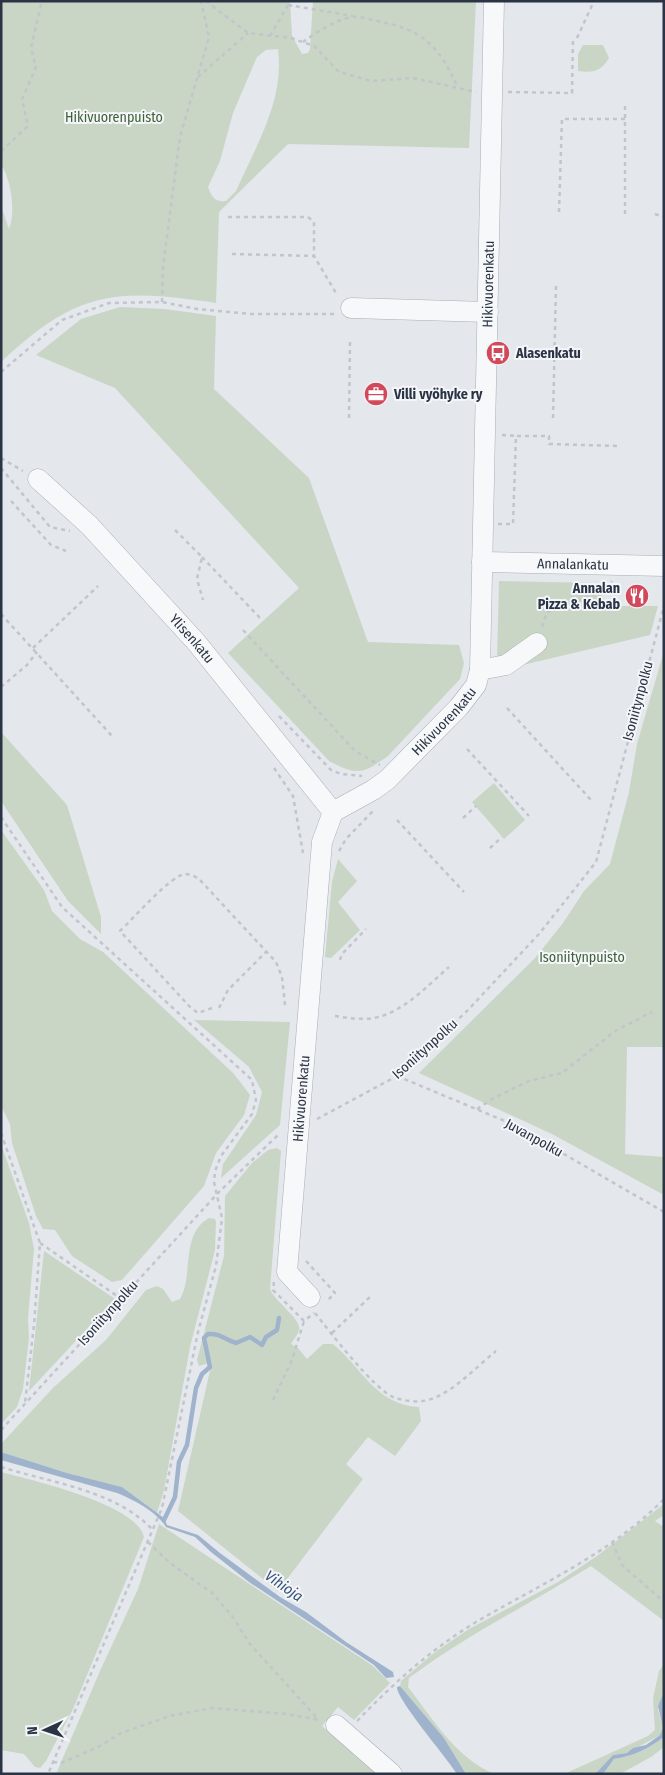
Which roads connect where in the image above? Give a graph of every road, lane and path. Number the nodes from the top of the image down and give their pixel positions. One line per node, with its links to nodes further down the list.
1 (42, 1): 20 (path)
2 (201, 1): 14 (path)
3 (206, 1): 9 (path)
4 (288, 1): 7 (path)
5 (494, 1): 32 (street, Hikivuorenkatu)
6 (594, 1): 12 (path)
7 (288, 6): 8 (path); 10 (path)
8 (354, 16): 13 (path); 15 (path)
9 (248, 33): 10 (path); 14 (path)
10 (270, 36): 13 (path)
11 (573, 38): 16 (path)
12 (577, 38)
13 (303, 42): 15 (path)
14 (196, 78): 30 (path)
15 (458, 88): 17 (path)
16 (503, 92)
17 (480, 93)
18 (625, 103): 19 (path)
19 (625, 119): 21 (path); 22 (path)
20 (1, 151)
21 (560, 212)
22 (625, 214)
23 (655, 214): 25 (path)
24 (228, 217): 27 (path)
25 (664, 217)
26 (232, 254): 27 (path)
27 (314, 256): 29 (path)
28 (556, 286): 36 (path)
29 (336, 293)
30 (162, 302): 31 (path); 34 (path)
31 (351, 308): 32 (street)
32 (488, 312): 50 (street, Hikivuorenkatu)
33 (350, 342): 35 (path)
34 (1, 372)
35 (349, 418)
36 (553, 418)
37 (496, 435): 38 (path)
38 (516, 436): 39 (path); 45 (path)
39 (619, 446)
40 (1, 458): 42 (path)
41 (1, 468): 43 (path)
42 (38, 479): 43 (path); 74 (street, Ylisenkatu)
43 (20, 493): 47 (path)
44 (12, 501): 48 (path)
45 (494, 524)
46 (175, 530): 49 (path)
47 (73, 532)
48 (66, 551)
49 (202, 557): 54 (path); 57 (path)
50 (482, 562): 51 (street, Annalankatu); 62 (street, Hikivuorenkatu)
51 (664, 566)
52 (617, 576): 59 (path)
53 (98, 586): 60 (path)
54 (203, 600)
55 (664, 606): 93 (path, Isoniitynpolku)
56 (1, 614): 60 (path)
57 (260, 618)
58 (243, 630): 69 (path)
59 (536, 643): 62 (street)
60 (33, 648): 61 (path)
61 (37, 652): 63 (path); 66 (path)
62 (480, 670): 74 (street, Hikivuorenkatu)
63 (1, 688)
64 (507, 708): 71 (path)
65 (273, 709): 70 (path)
66 (112, 736)
67 (467, 749): 75 (path)
68 (272, 766): 82 (path)
69 (376, 771)
70 (368, 775)
71 (592, 800)
72 (377, 806): 81 (path)
73 (476, 806): 77 (path)
74 (333, 812): 95 (street, Hikivuorenkatu)
75 (529, 816)
76 (1, 817): 97 (path)
77 (463, 818)
78 (397, 820): 83 (path)
79 (502, 837): 80 (path)
80 (490, 848)
81 (335, 858)
82 (304, 862)
83 (464, 892)
84 (366, 929): 86 (path)
85 (266, 952): 88 (path); 89 (path); 90 (path)
86 (340, 960)
87 (449, 967): 92 (path)
88 (285, 1005)
89 (212, 1008)
90 (219, 1008)
91 (652, 1012): 94 (path)
92 (335, 1016)
93 (397, 1076): 94 (path, Juvanpolku); 95 (path, Isoniitynpolku)
94 (477, 1109): 98 (path, Juvanpolku)
95 (299, 1125): 97 (path, Isoniitynpolku); 104 (street, Hikivuorenkatu)
96 (1, 1132): 99 (path)
97 (218, 1193): 103 (path, Isoniitynpolku); 113 (path)
98 (664, 1212)
99 (40, 1243): 103 (path); 109 (path)
100 (305, 1260): 104 (path)
101 (274, 1280): 105 (path)
102 (371, 1296): 106 (path)
103 (120, 1298): 109 (path, Isoniitynpolku)
104 (312, 1305): 105 (path); 106 (path)
105 (304, 1321): 108 (path)
106 (332, 1333): 107 (path)
107 (496, 1351)
108 (273, 1400)
109 (25, 1404): 110 (path, Isoniitynpolku)
110 (1, 1430)
111 (1, 1467): 113 (path)
112 (664, 1499): 115 (path)
113 (152, 1529): 114 (path)
114 (148, 1542): 117 (path); 119 (path)
115 (612, 1542): 116 (path); 118 (path)
116 (664, 1602)
117 (318, 1718): 118 (path); 119 (path)
118 (340, 1729): 121 (street)
119 (53, 1762): 120 (path)
120 (48, 1774)
121 (392, 1774)

